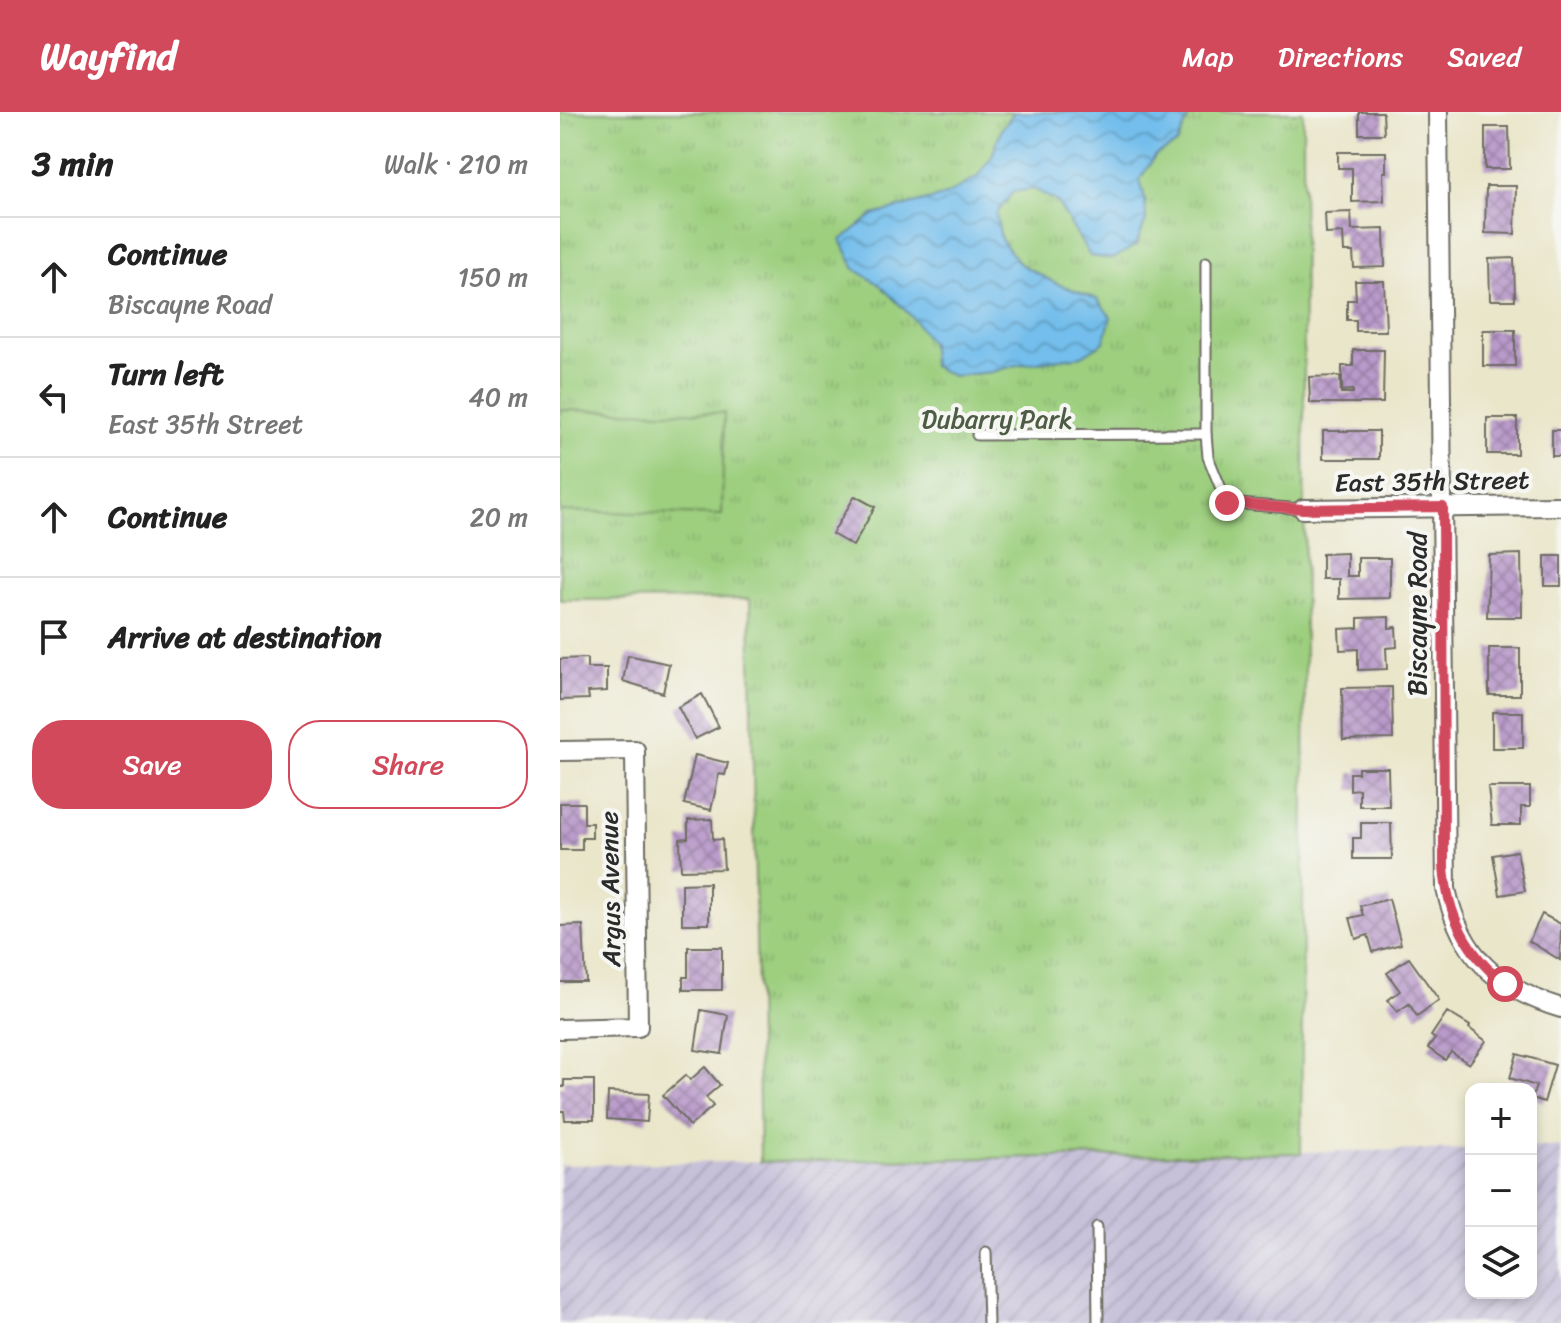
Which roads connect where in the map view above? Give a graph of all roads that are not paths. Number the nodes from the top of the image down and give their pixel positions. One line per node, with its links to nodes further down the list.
1 (1438, 112): 6 (street, Biscayne Road)
2 (1206, 262): 3 (lane)
3 (1206, 434): 4 (lane); 7 (lane)
4 (977, 435)
5 (1561, 506): 6 (street, East 35th Street)
6 (1443, 507): 7 (street, East 35th Street); 9 (street, Biscayne Road)
7 (1303, 509)
8 (560, 751): 10 (street, Argus Avenue)
9 (1561, 1008)
10 (560, 1029)
11 (1097, 1227): 14 (lane)
12 (986, 1252): 13 (lane)
13 (988, 1323)
14 (1098, 1323)

